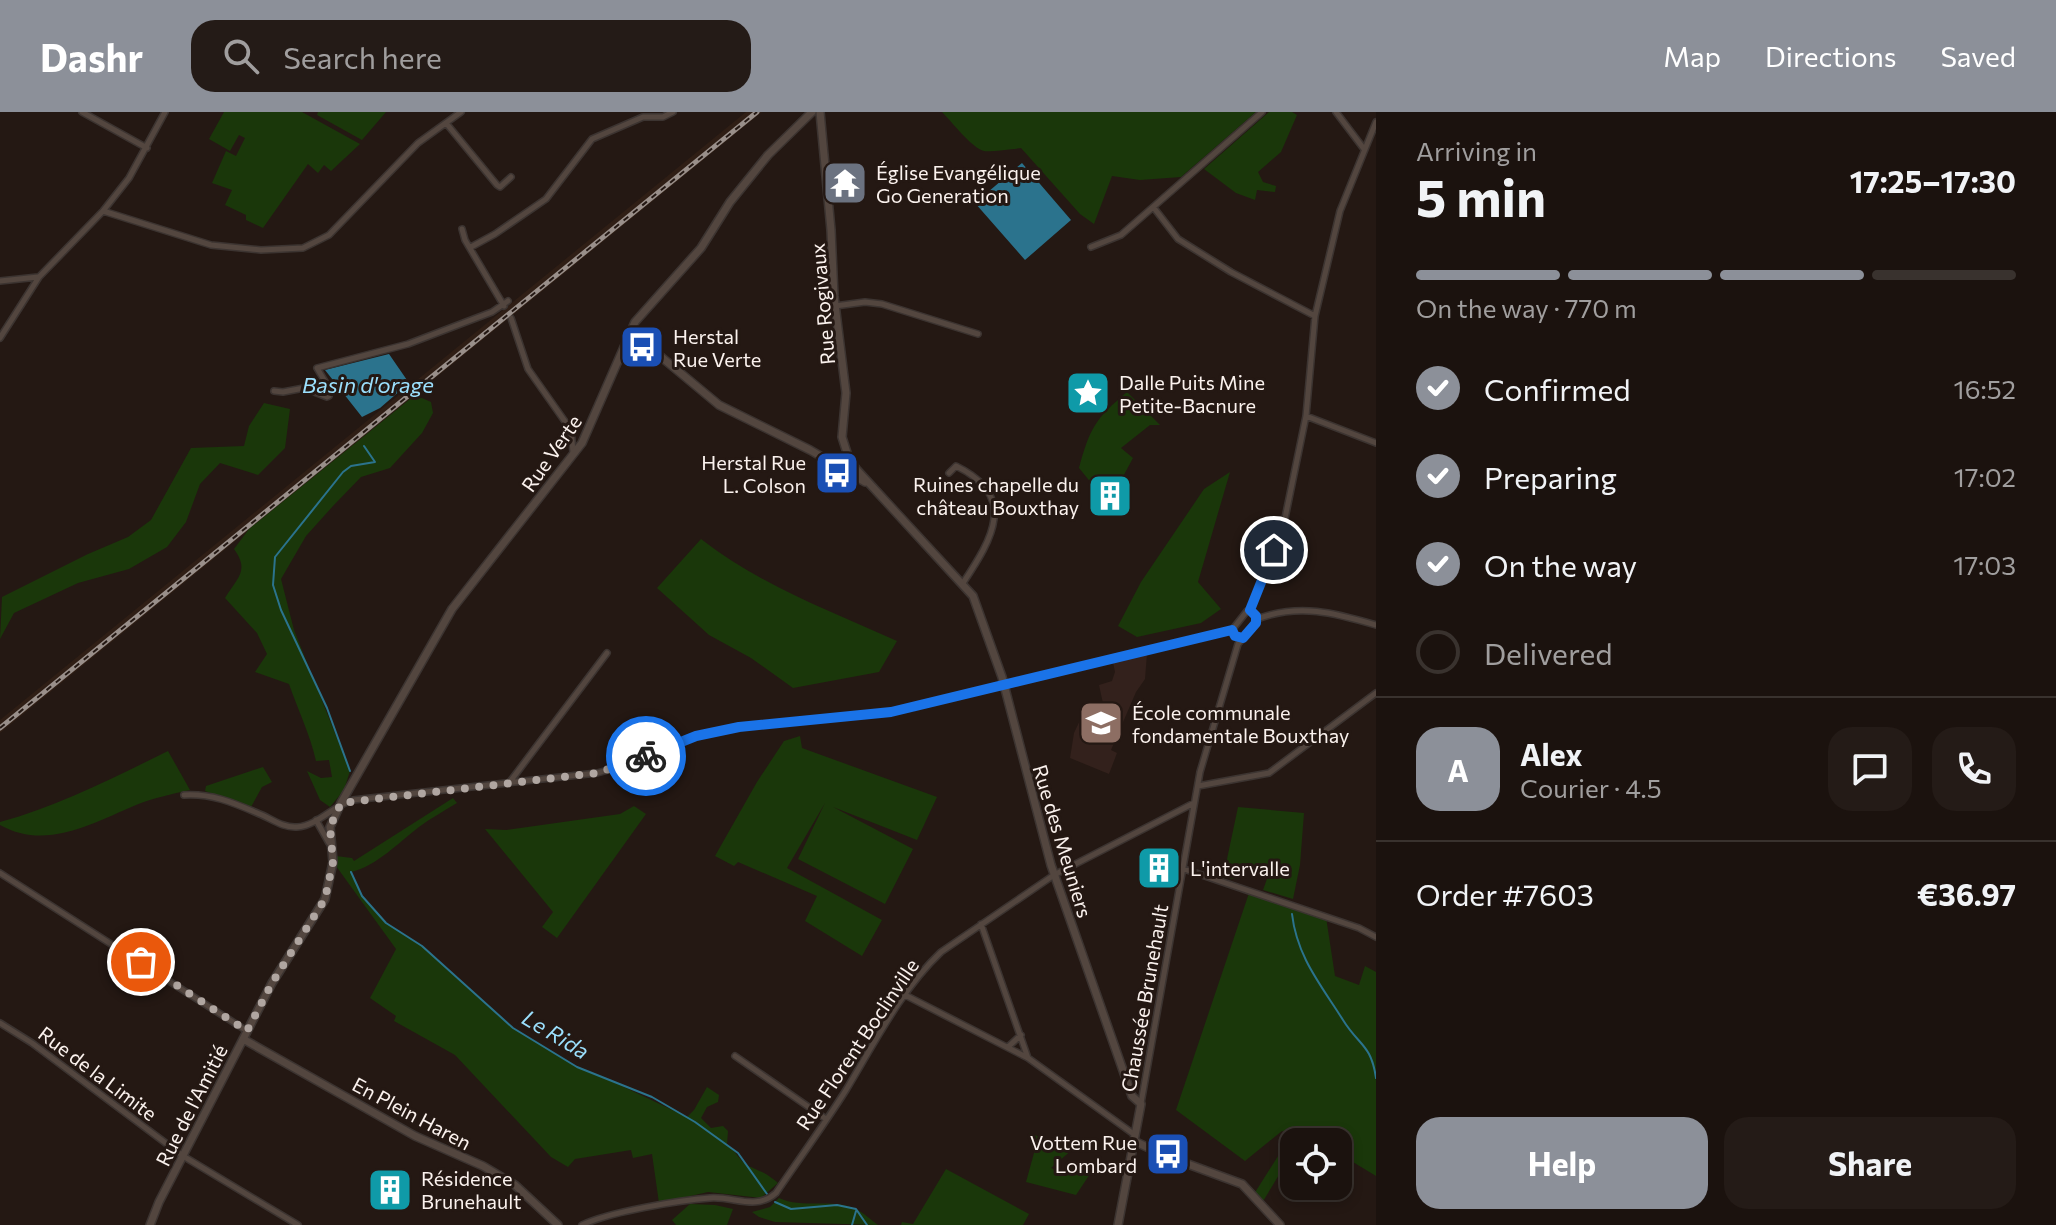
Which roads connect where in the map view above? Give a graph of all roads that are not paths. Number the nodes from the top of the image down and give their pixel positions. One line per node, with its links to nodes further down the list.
1 (82, 112): 12 (street)
2 (165, 112): 12 (street)
3 (461, 112): 7 (street)
4 (673, 112): 18 (street)
5 (1262, 112): 15 (street)
6 (1336, 112): 13 (street)
7 (453, 114): 11 (street)
8 (811, 114): 9 (street); 25 (street, Rue Verte)
9 (821, 114): 22 (street, Rue Rogivaux)
10 (1376, 122): 13 (street)
11 (446, 123): 14 (street); 16 (street)
12 (147, 148): 16 (street)
13 (1364, 150): 23 (street)
14 (511, 177)
15 (1154, 208): 19 (street); 23 (street)
16 (103, 211): 20 (street)
17 (462, 229): 18 (street)
18 (471, 247): 28 (street)
19 (1091, 247)
20 (39, 277): 21 (street); 27 (street)
21 (0, 281)
22 (835, 306): 26 (street); 33 (street, Rue Rogivaux)
23 (1315, 316): 29 (street)
24 (511, 318): 31 (street)
25 (630, 331): 31 (street, Rue Verte); 35 (street)
26 (978, 334)
27 (0, 338)
28 (274, 391)
29 (1306, 416): 30 (street); 39 (street)
30 (1376, 443)
31 (574, 455): 50 (street, Rue Verte)
32 (959, 458): 34 (street)
33 (850, 462): 35 (street); 37 (street)
34 (956, 466): 36 (street); 38 (street)
35 (840, 469): 37 (street)
36 (949, 473)
37 (871, 485): 38 (street, Rue des Meuniers)
38 (963, 583): 45 (street, Rue des Meuniers)
39 (1250, 610): 40 (street); 42 (street)
40 (1257, 619): 41 (street); 43 (street, Chaussée Brunehault)
41 (1376, 625)
42 (1232, 630): 43 (street); 45 (street)
43 (1241, 639): 48 (street, Chaussée Brunehault)
44 (607, 653): 47 (street)
45 (1004, 684): 47 (street); 57 (street, Rue des Meuniers)
46 (1376, 693): 48 (street)
47 (509, 783): 50 (street)
48 (1198, 786): 51 (street, Chaussée Brunehault)
49 (184, 795): 52 (street)
50 (341, 803): 52 (street); 53 (street, Rue Verte)
51 (1194, 803): 55 (street, Chaussée Brunehault); 57 (street, Rue Florent Boclinville)
52 (316, 820): 54 (street)
53 (330, 827): 54 (street, Rue de l'Amitié)
54 (330, 844): 62 (street, Rue de l'Amitié)
55 (1184, 869): 59 (street); 67 (street, Chaussée Brunehault)
56 (0, 873): 62 (street)
57 (1054, 875): 58 (street, Rue Florent Boclinville); 67 (street, Rue des Meuniers)
58 (981, 924): 60 (street, Rue Florent Boclinville); 63 (street)
59 (1376, 937)
60 (905, 995): 64 (street); 68 (street, Rue Florent Boclinville)
61 (0, 1023): 70 (street, Rue de la Limite)
62 (245, 1035): 70 (street, Rue de l'Amitié); 73 (street, En Plein Haren)
63 (1021, 1035): 64 (street); 66 (street)
64 (1008, 1047): 66 (street)
65 (735, 1056): 68 (street)
66 (1028, 1058): 69 (street)
67 (1141, 1104): 69 (street, Chaussée Brunehault)
68 (827, 1119): 74 (street, Rue Florent Boclinville)
69 (1135, 1138): 75 (street, Chaussée Brunehault); 76 (street)
70 (183, 1156): 71 (street, Rue de l'Amitié); 72 (street, Rue de la Limite)
71 (150, 1225)
72 (298, 1225)
73 (558, 1225)
74 (582, 1225)
75 (1118, 1225)
76 (1280, 1225)

